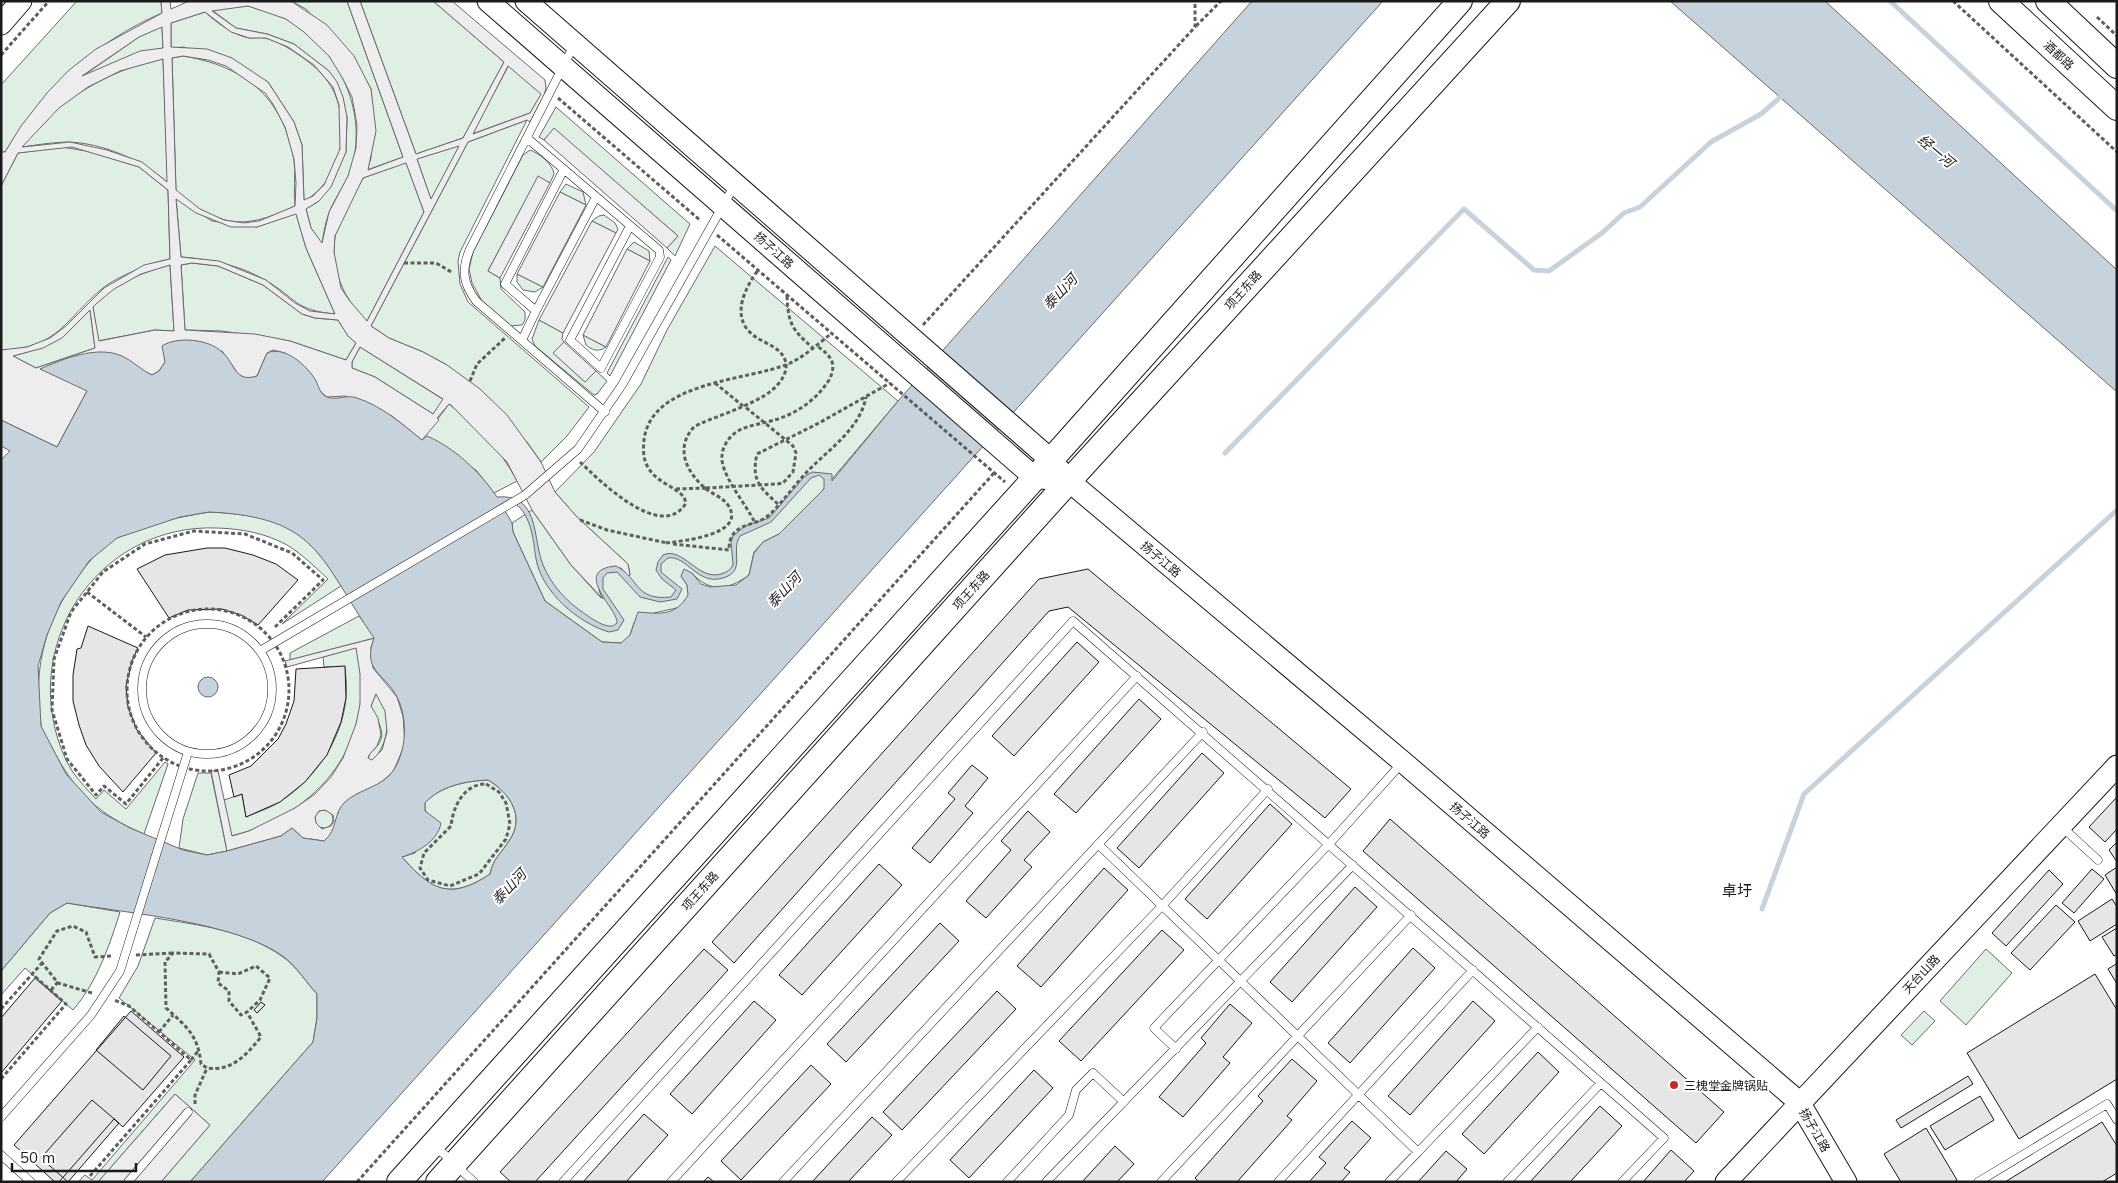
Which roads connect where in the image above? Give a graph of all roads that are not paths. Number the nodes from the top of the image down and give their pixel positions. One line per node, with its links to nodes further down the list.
1 (21, 1): 8 (street)
2 (488, 1): 10 (street, 扬子江路)
3 (526, 1): 9 (street, 扬子江路)
4 (1460, 1): 22 (main road)
5 (1508, 1): 24 (main road, 项王东路)
6 (2001, 1): 12 (main road, 酒都路)
7 (2048, 1): 11 (main road)
8 (1, 24)
9 (574, 44): 10 (lane); 15 (street, 扬子江路)
10 (563, 66): 13 (lane); 17 (street, 扬子江路)
11 (2117, 66)
12 (2117, 108)
13 (527, 138): 14 (lane); 20 (lane)
14 (564, 169): 16 (lane); 19 (lane)
15 (735, 184): 17 (lane); 22 (street, 扬子江路)
16 (596, 196): 18 (lane); 19 (lane)
17 (723, 205): 21 (lane); 23 (street, 扬子江路)
18 (630, 226): 18 (lane)
19 (536, 311): 20 (lane)
20 (522, 340): 21 (lane)
21 (605, 412): 25 (lane)
22 (1050, 460): 23 (main road); 24 (street, 扬子江路)
23 (1034, 477): 24 (street); 52 (main road)
24 (1069, 481): 29 (street, 扬子江路); 55 (main road, 项王东路)
25 (260, 651): 28 (lane); 28 (lane)
26 (1137, 676): 27 (lane); 61 (lane); 62 (lane)
27 (1202, 732): 31 (lane); 33 (lane)
28 (188, 752): 50 (lane)
29 (1402, 762): 34 (lane); 48 (street, 扬子江路)
30 (2117, 766): 32 (street, 天台山路)
31 (1268, 790): 34 (lane); 37 (lane)
32 (2061, 826): 35 (lane); 48 (street, 天台山路)
33 (1098, 844): 37 (lane); 63 (lane)
34 (1329, 844): 36 (lane); 39 (lane)
35 (2098, 860)
36 (1353, 865): 38 (lane); 41 (lane)
37 (1162, 906): 39 (lane); 64 (lane)
38 (1411, 915): 40 (lane); 43 (lane)
39 (1219, 959): 41 (lane); 44 (lane)
40 (1473, 970): 42 (lane); 46 (lane)
41 (1241, 982): 43 (lane); 44 (lane)
42 (1538, 1027): 45 (lane); 53 (lane)
43 (1298, 1036): 46 (lane); 67 (lane)
44 (1176, 1048): 47 (lane)
45 (1601, 1083): 70 (lane); 71 (lane)
46 (1358, 1094): 53 (lane); 68 (lane)
47 (1124, 1102): 65 (lane); 66 (lane)
48 (1799, 1102): 72 (street, 天台山路); 73 (street, 扬子江路)
49 (188, 1112): 57 (lane)
50 (1, 1117)
51 (2117, 1120): 74 (lane)
52 (433, 1144): 55 (lane); 58 (main road)
53 (1418, 1152): 69 (lane)
54 (1, 1155): 56 (lane)
55 (454, 1164): 59 (main road, 项王东路); 60 (lane)
56 (31, 1182)
57 (128, 1182)
58 (399, 1182)
59 (438, 1182)
60 (474, 1182)
61 (563, 1182)
62 (671, 1182)
63 (783, 1182)
64 (896, 1182)
65 (1007, 1182)
66 (1046, 1182)
67 (1161, 1182)
68 (1278, 1182)
69 (1389, 1182)
70 (1507, 1182)
71 (1622, 1182)
72 (1726, 1182)
73 (1846, 1182)
74 (1978, 1182)

